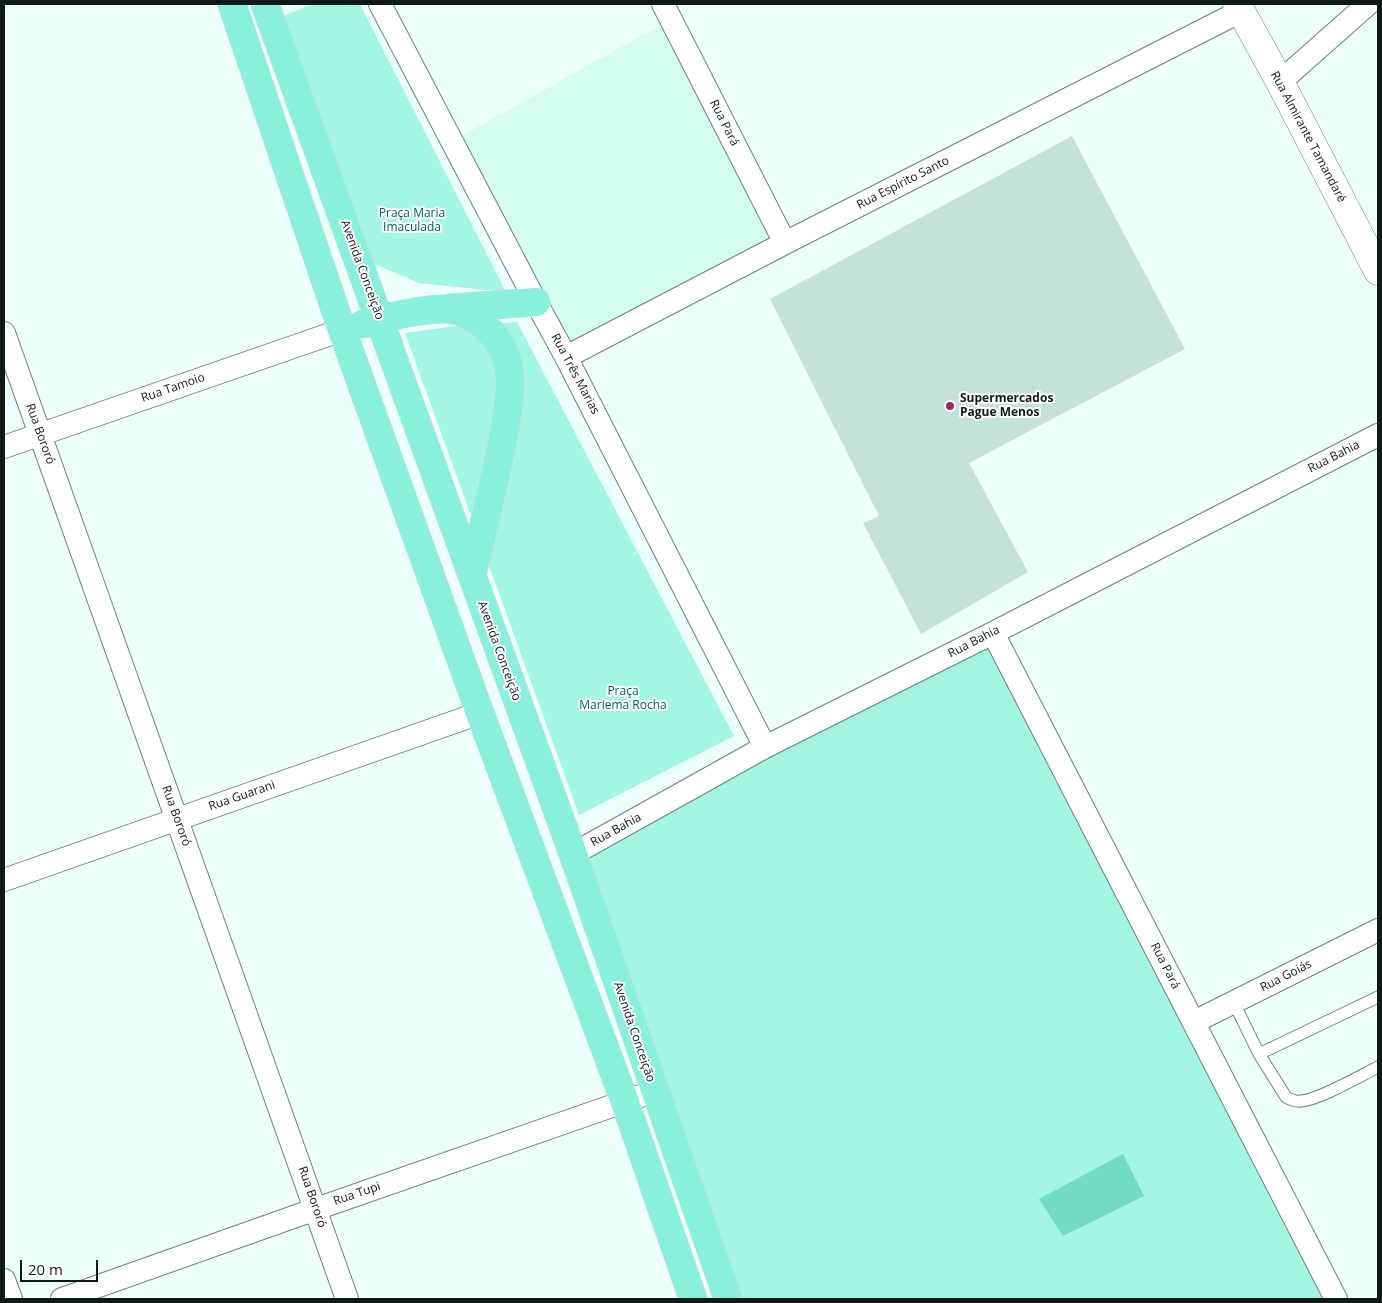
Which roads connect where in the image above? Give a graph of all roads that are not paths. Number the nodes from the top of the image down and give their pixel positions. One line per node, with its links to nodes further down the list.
1 (232, 4): 13 (main road)
2 (380, 4): 10 (street, Rua Três Marias)
3 (663, 4): 8 (street, Rua Pará)
4 (1368, 4): 7 (street)
5 (269, 5): 12 (main road, Avenida Conceição)
6 (1239, 7): 7 (street, Rua Almirante Tamandaré); 8 (street, Rua Espírito Santo)
7 (1280, 82): 9 (street, Rua Almirante Tamandaré)
8 (785, 243): 15 (street, Rua Espírito Santo)
9 (1378, 271)
10 (536, 302): 11 (main road); 15 (street, Rua Três Marias)
11 (446, 309): 12 (main road); 19 (main road)
12 (380, 319): 13 (main road); 19 (main road, Avenida Conceição)
13 (342, 330): 16 (street, Rua Tamoio); 21 (main road)
14 (4, 333): 16 (street, Rua Bororó)
15 (566, 357): 22 (street, Rua Três Marias)
16 (40, 434): 18 (street, Rua Tamoio); 23 (street, Rua Bororó)
17 (1378, 435): 20 (street, Rua Bahia)
18 (4, 447)
19 (472, 575): 24 (main road, Avenida Conceição)
20 (993, 633): 22 (street, Rua Bahia); 29 (street, Rua Pará)
21 (480, 713): 23 (street, Rua Guarani); 33 (main road)
22 (765, 748): 24 (street, Rua Bahia)
23 (176, 819): 25 (street, Rua Guarani); 34 (street, Rua Bororó)
24 (572, 854): 32 (main road, Avenida Conceição)
25 (4, 880)
26 (1378, 930): 28 (street, Rua Goiás)
27 (1378, 997): 30 (lane)
28 (1234, 1003): 29 (street, Rua Goiás); 30 (lane)
29 (1194, 1022): 41 (street, Rua Pará)
30 (1259, 1054): 31 (lane)
31 (1378, 1067)
32 (655, 1092): 33 (street, Rua Tupi); 40 (main road, Avenida Conceição)
33 (625, 1102): 34 (street, Rua Tupi); 39 (main road)
34 (316, 1209): 37 (street, Rua Tupi); 38 (street, Rua Bororó)
35 (4, 1280): 36 (street)
36 (11, 1299)
37 (62, 1299)
38 (347, 1299)
39 (693, 1299)
40 (728, 1299)
41 (1336, 1299)

